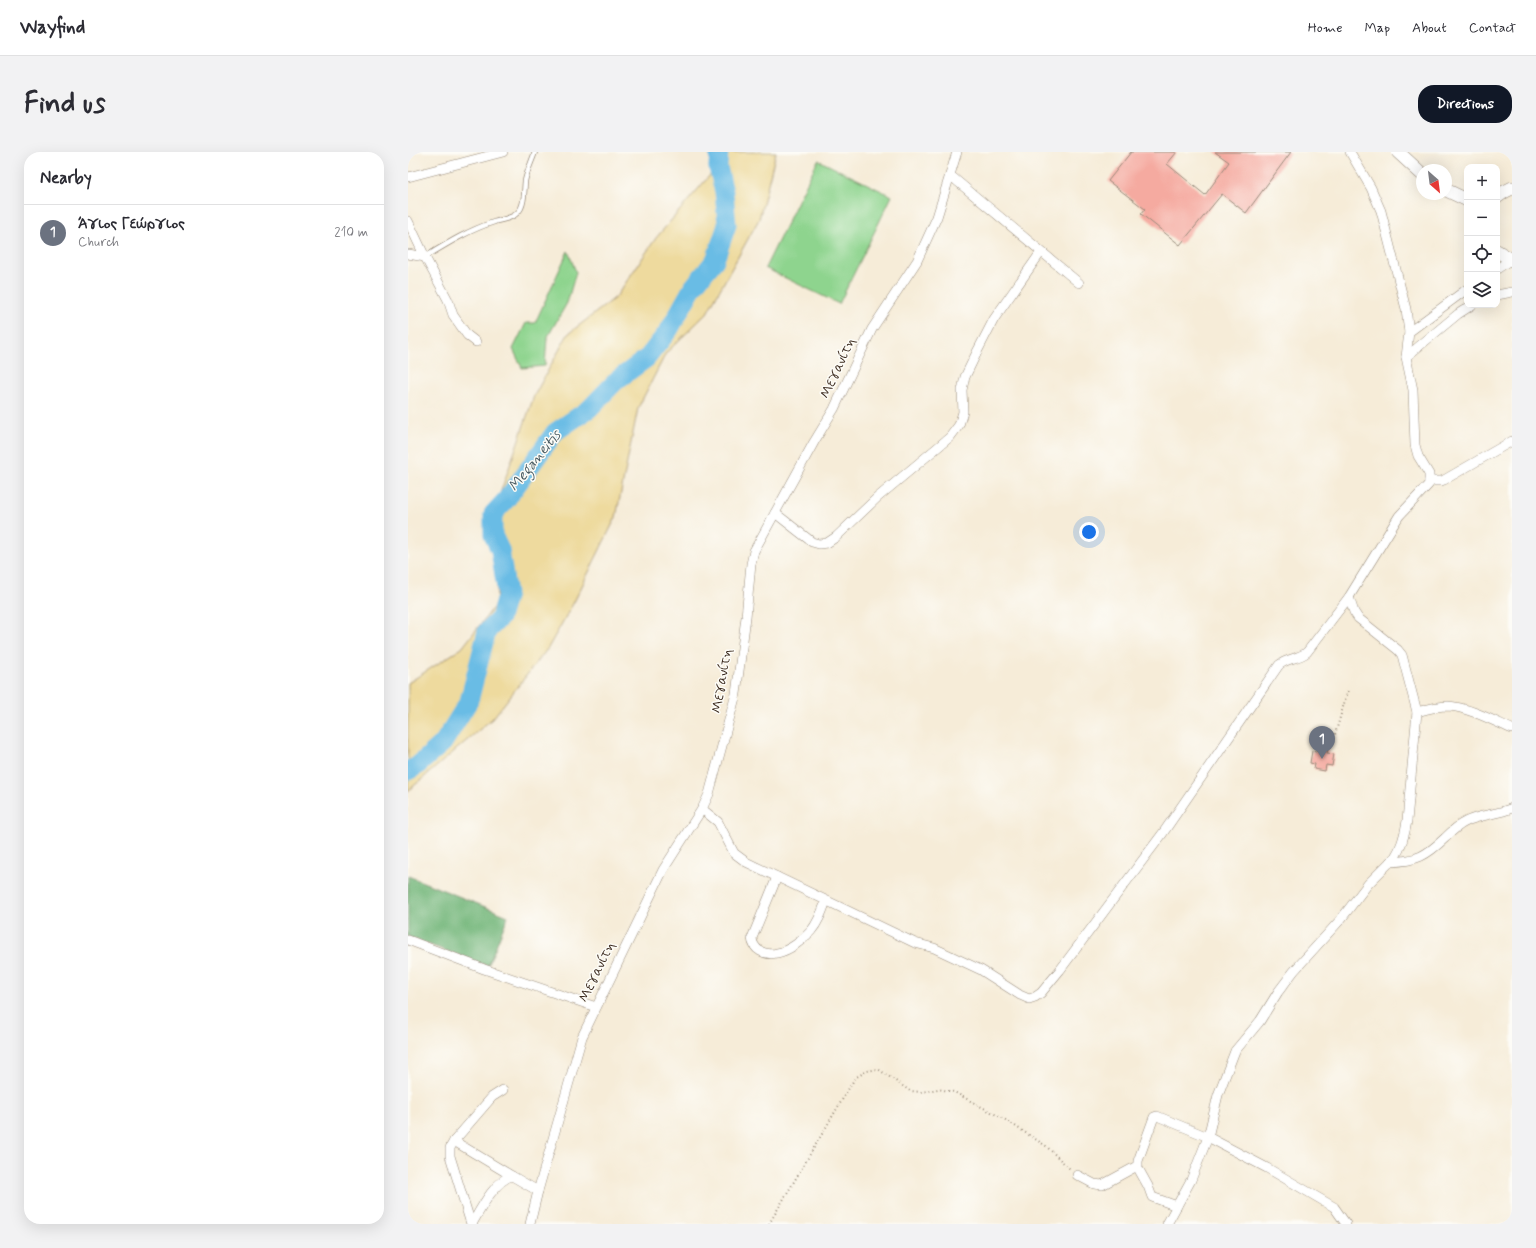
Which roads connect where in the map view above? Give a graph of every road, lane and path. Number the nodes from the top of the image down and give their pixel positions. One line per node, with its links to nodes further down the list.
1 (503, 152): 8 (street)
2 (536, 152): 17 (lane)
3 (957, 152): 7 (street, Μεγανίτη)
4 (1350, 152): 25 (street)
5 (1398, 152): 6 (main road)
6 (1416, 168)
7 (951, 176): 14 (street); 30 (street, Μεγανίτη)
8 (408, 178)
9 (1512, 188): 11 (main road)
10 (1452, 194): 12 (main road)
11 (1500, 195)
12 (1464, 198)
13 (409, 226): 17 (street)
14 (1042, 252): 20 (street); 30 (street)
15 (1500, 253): 18 (main road)
16 (408, 254): 17 (street)
17 (426, 257): 26 (street)
18 (1511, 260): 19 (street)
19 (1500, 267)
20 (1080, 284)
21 (1464, 291): 25 (street)
22 (1512, 292): 23 (street)
23 (1500, 294)
24 (1467, 308): 27 (street)
25 (1409, 332): 27 (street)
26 (476, 342)
27 (1406, 357): 29 (street)
28 (1512, 441): 29 (street)
29 (1429, 481): 31 (street)
30 (775, 513): 37 (street, Μεγανίτη)
31 (1350, 597): 33 (street); 40 (street)
32 (1348, 690): 35 (path)
33 (1417, 712): 34 (street); 38 (street)
34 (1512, 729)
35 (1334, 738)
36 (1512, 808): 38 (street)
37 (702, 809): 39 (street); 42 (street, Μεγανίτη)
38 (1390, 862): 44 (street)
39 (778, 877): 40 (street); 40 (street)
40 (826, 901)
41 (408, 940): 42 (street)
42 (596, 1007): 49 (street, Μεγανίτη)
43 (503, 1090): 45 (street)
44 (1208, 1137): 46 (street); 50 (street); 55 (street)
45 (454, 1140): 48 (street); 51 (street)
46 (1137, 1166): 47 (street); 50 (street)
47 (1077, 1175): 53 (path)
48 (512, 1176): 49 (street); 51 (street)
49 (538, 1190): 52 (street, Μεγανίτη)
50 (1177, 1206): 54 (street)
51 (472, 1224)
52 (530, 1224)
53 (769, 1224)
54 (1167, 1224)
55 (1346, 1224)

